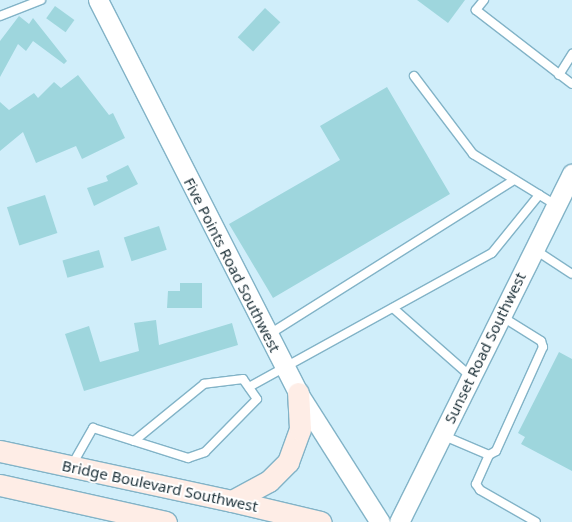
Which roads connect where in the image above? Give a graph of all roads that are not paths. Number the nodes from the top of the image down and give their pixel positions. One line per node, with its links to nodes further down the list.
1 (42, 0): 4 (lane)
2 (98, 0): 17 (street, Five Points Road Southwest)
3 (484, 0): 6 (lane)
4 (0, 16)
5 (572, 54): 6 (lane)
6 (559, 75): 8 (lane)
7 (414, 76): 10 (lane)
8 (572, 84)
9 (572, 174): 12 (street, Sunset Road Southwest)
10 (514, 180): 11 (lane); 17 (lane)
11 (538, 195): 12 (lane); 15 (lane)
12 (556, 205): 13 (street, Sunset Road Southwest)
13 (534, 249): 14 (lane); 16 (street, Sunset Road Southwest)
14 (572, 274)
15 (393, 308): 18 (lane); 19 (lane)
16 (501, 316): 19 (street, Sunset Road Southwest); 25 (lane)
17 (267, 335): 18 (street, Five Points Road Southwest)
18 (284, 368): 20 (lane); 21 (street, Five Points Road Southwest)
19 (471, 377): 22 (street, Sunset Road Southwest)
20 (249, 387): 23 (lane); 23 (lane)
21 (298, 394): 28 (main road); 31 (street, Five Points Road Southwest)
22 (442, 435): 25 (lane); 32 (street, Sunset Road Southwest)
23 (134, 441): 26 (lane)
24 (0, 451): 26 (main road, Bridge Boulevard Southwest)
25 (489, 456): 33 (lane)
26 (71, 466): 28 (main road, Bridge Boulevard Southwest)
27 (0, 486): 29 (main road)
28 (232, 501): 30 (main road, Bridge Boulevard Southwest)
29 (166, 522)
30 (320, 522)
31 (380, 522)
32 (399, 522)
33 (536, 522)

